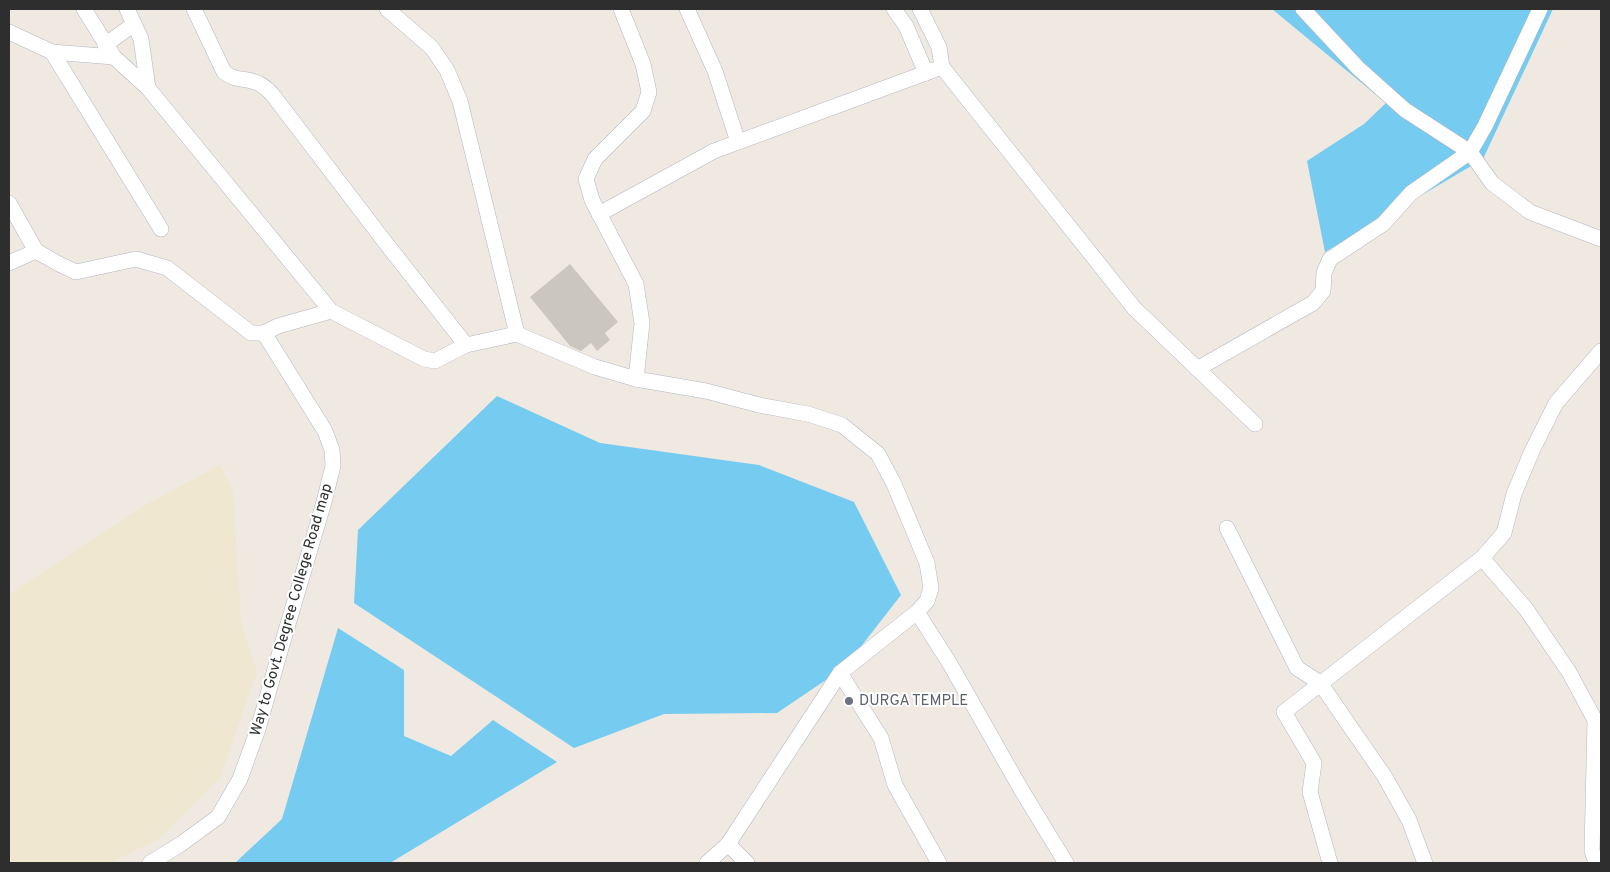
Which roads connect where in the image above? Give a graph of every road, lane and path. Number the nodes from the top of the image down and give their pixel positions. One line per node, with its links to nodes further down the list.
1 (84, 9): 13 (street)
2 (127, 9): 11 (street)
3 (194, 9): 29 (street)
4 (387, 9): 28 (street)
5 (621, 9): 21 (street)
6 (687, 9): 18 (street)
7 (894, 9): 16 (street)
8 (920, 9): 15 (street)
9 (1303, 9): 19 (street)
10 (1540, 9): 19 (street)
11 (134, 24): 13 (street); 17 (street)
12 (9, 32): 14 (street)
13 (109, 51): 14 (street); 17 (street)
14 (52, 52): 22 (street)
15 (942, 67): 16 (street); 31 (street)
16 (926, 73): 18 (street)
17 (148, 88): 26 (street)
18 (738, 142): 21 (street)
19 (1470, 152): 23 (street); 31 (street)
20 (9, 203): 24 (street)
21 (599, 214): 32 (street)
22 (161, 229)
23 (1601, 239)
24 (36, 250): 25 (street); 27 (street)
25 (9, 263)
26 (331, 311): 27 (street); 29 (street)
27 (264, 333): 41 (street, Way to Govt. Degree College Road map)
28 (517, 334): 29 (street); 32 (street)
29 (466, 345)
30 (1601, 351): 35 (street)
31 (1197, 369): 33 (street)
32 (636, 379): 36 (street)
33 (1255, 424)
34 (1227, 528): 38 (street)
35 (1482, 558): 38 (street); 39 (street)
36 (917, 612): 37 (street); 45 (street)
37 (840, 673): 40 (street); 44 (street)
38 (1320, 683): 46 (street); 47 (street)
39 (1598, 719): 48 (street)
40 (728, 844): 42 (street); 43 (street)
41 (150, 863)
42 (707, 863)
43 (747, 863)
44 (939, 863)
45 (1066, 863)
46 (1330, 863)
47 (1425, 863)
48 (1596, 863)

